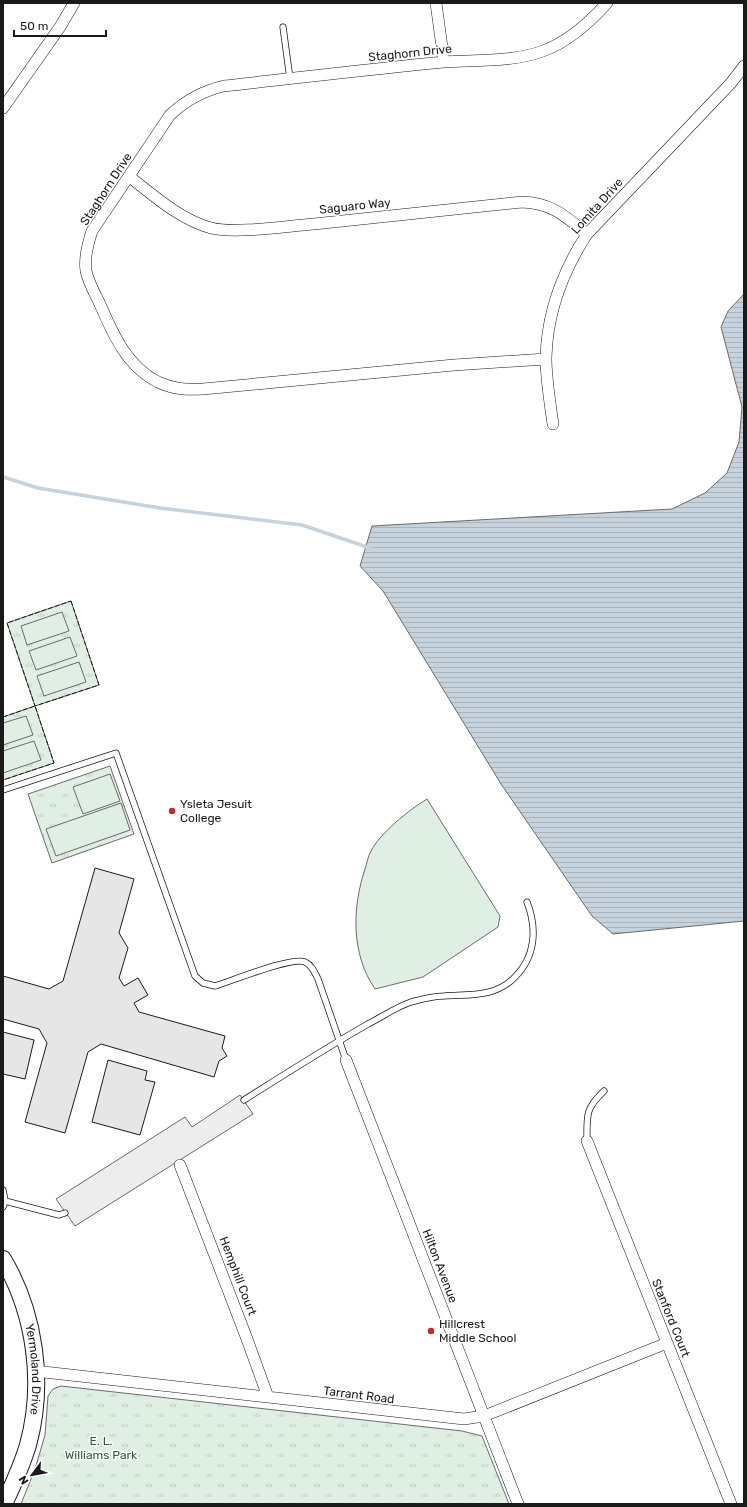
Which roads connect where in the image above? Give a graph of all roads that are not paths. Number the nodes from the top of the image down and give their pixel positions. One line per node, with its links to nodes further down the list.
1 (74, 3): 8 (street)
2 (436, 3): 5 (street)
3 (607, 3): 5 (street, Staghorn Drive)
4 (283, 27): 7 (lane)
5 (444, 62): 7 (street, Staghorn Drive)
6 (744, 66): 10 (street, Lomita Drive)
7 (290, 79): 9 (street, Staghorn Drive)
8 (3, 108)
9 (130, 177): 10 (street, Saguaro Way); 11 (street, Staghorn Drive)
10 (587, 234): 11 (street, Lomita Drive)
11 (546, 359): 12 (street, Lomita Drive)
12 (553, 424)
13 (3, 790): 15 (lane)
14 (526, 902): 15 (lane)
15 (340, 1040): 16 (lane); 18 (lane)
16 (346, 1060): 29 (street, Hilton Avenue)
17 (604, 1091): 19 (lane)
18 (244, 1100)
19 (587, 1141): 26 (street, Stanford Court)
20 (180, 1165): 28 (street, Hemphill Court)
21 (3, 1190): 22 (lane)
22 (5, 1201): 23 (lane); 24 (lane)
23 (3, 1207)
24 (66, 1212)
25 (3, 1258): 27 (street, Yermoland Drive)
26 (667, 1343): 29 (street, Tarrant Road); 32 (street, Stanford Court)
27 (35, 1371): 28 (street, Tarrant Road); 30 (street, Yermoland Drive)
28 (268, 1397): 29 (street, Tarrant Road)
29 (484, 1416): 31 (street, Hilton Avenue)
30 (4, 1504)
31 (518, 1504)
32 (731, 1504)

